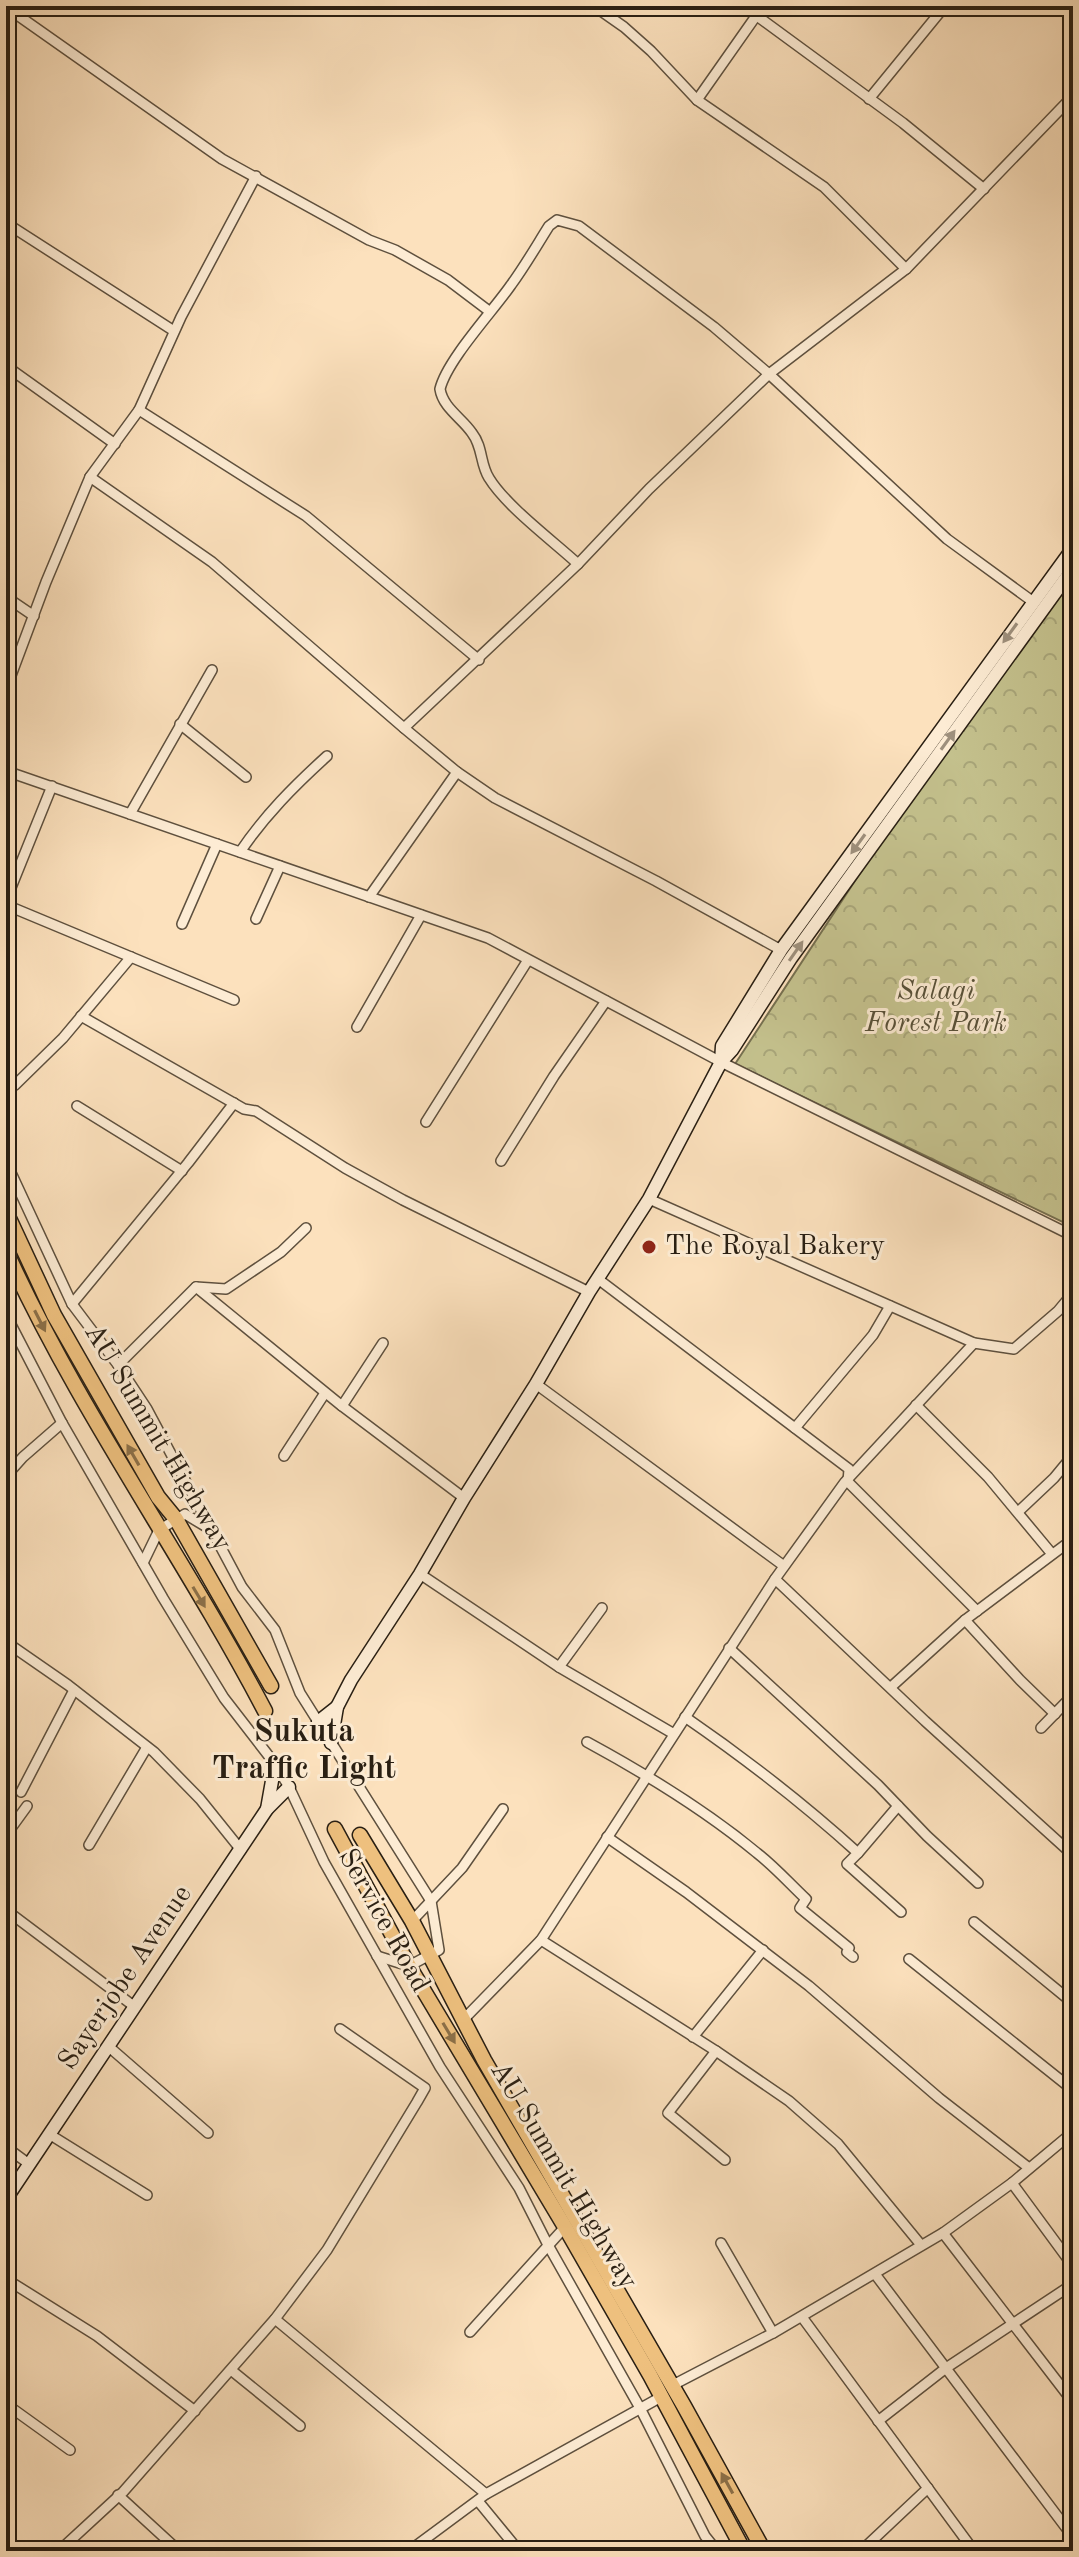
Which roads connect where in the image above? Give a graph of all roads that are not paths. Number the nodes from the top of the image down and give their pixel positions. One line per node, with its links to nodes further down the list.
1 (594, 6): 8 (street)
2 (763, 6): 5 (street)
3 (945, 6): 7 (street)
4 (6, 7): 9 (street)
5 (757, 16): 7 (street); 8 (street)
6 (1073, 96): 10 (street)
7 (869, 99): 10 (street)
8 (697, 100): 12 (street)
9 (256, 176): 13 (street); 14 (street)
10 (984, 189): 12 (street)
11 (6, 223): 14 (street)
12 (906, 269): 16 (street)
13 (489, 311): 16 (street); 21 (street)
14 (174, 331): 17 (street)
15 (6, 366): 18 (street)
16 (769, 374): 21 (street); 24 (street)
17 (139, 410): 18 (street); 26 (street)
18 (115, 444): 19 (street)
19 (90, 477): 25 (street); 30 (street)
20 (1073, 548): 24 (street)
21 (578, 564): 26 (street)
22 (1073, 568): 52 (street, one-way to 22)
23 (6, 597): 25 (street)
24 (1032, 601): 45 (street, one-way to 45)
25 (34, 616): 28 (street)
26 (479, 660): 30 (street)
27 (212, 670): 29 (street)
28 (6, 689)
29 (180, 724): 34 (street); 36 (street)
30 (404, 728): 33 (street)
31 (327, 756): 38 (street)
32 (6, 771): 35 (street)
33 (457, 772): 40 (street); 45 (street)
34 (246, 777)
35 (52, 786): 36 (street); 41 (street)
36 (130, 814): 37 (street)
37 (217, 844): 38 (street); 44 (street)
38 (240, 852): 39 (street)
39 (280, 866): 40 (street); 43 (street)
40 (369, 897): 42 (street)
41 (6, 902): 46 (street)
42 (421, 915): 47 (street); 51 (street)
43 (256, 919)
44 (182, 924)
45 (781, 950): 52 (street)
46 (131, 957): 48 (street); 50 (street)
47 (528, 960): 49 (street); 56 (street)
48 (234, 1000)
49 (606, 1001): 52 (street); 57 (street)
50 (81, 1016): 53 (street); 54 (street)
51 (357, 1027)
52 (721, 1062): 60 (street); 63 (street)
53 (6, 1090)
54 (234, 1103): 59 (street); 67 (street)
55 (77, 1106): 59 (street)
56 (426, 1122)
57 (501, 1161)
58 (6, 1162): 69 (street, Service Road)
59 (182, 1171): 69 (street)
60 (649, 1199): 65 (street); 70 (street)
61 (6, 1212): 87 (main road, AU Summit Highway, one-way to 61)
62 (306, 1228): 66 (street)
63 (1073, 1236)
64 (6, 1251): 88 (main road, AU Summit Highway, one-way to 88)
65 (598, 1279): 67 (street); 80 (street)
66 (196, 1287): 74 (street); 76 (street)
67 (589, 1292): 75 (street)
68 (1073, 1293): 73 (street)
69 (72, 1304): 74 (street, Service Road)
70 (890, 1306): 73 (street); 80 (street)
71 (6, 1315): 79 (street, Service Road)
72 (383, 1343): 78 (street)
73 (974, 1343): 77 (street)
74 (118, 1365): 89 (street, Service Road)
75 (536, 1384): 85 (street); 93 (street)
76 (325, 1393): 78 (street); 82 (street)
77 (916, 1405): 84 (street); 86 (street)
78 (342, 1406): 85 (street)
79 (62, 1423): 83 (street); 92 (street, Service Road)
80 (795, 1428): 84 (street)
81 (1073, 1455): 86 (street)
82 (284, 1456)
83 (6, 1476)
84 (850, 1477): 93 (street); 97 (street)
85 (464, 1498): 94 (street)
86 (1018, 1512): 91 (street)
87 (176, 1519): 88 (street); 89 (street); 102 (main road, AU Summit Highway)
88 (159, 1530): 92 (street); 107 (main road, AU Summit Highway, one-way to 107)
89 (213, 1530): 110 (street, Service Road)
90 (1073, 1539): 91 (street)
91 (1052, 1554): 97 (street)
92 (143, 1563): 116 (street, Service Road)
93 (784, 1566): 95 (street)
94 (420, 1574): 101 (street); 106 (street)
95 (775, 1579): 100 (street); 103 (street)
96 (602, 1608): 101 (street)
97 (977, 1611): 98 (street)
98 (965, 1620): 103 (street); 108 (street)
99 (6, 1642): 104 (street)
100 (729, 1648): 109 (street); 121 (street)
101 (559, 1667): 112 (street)
102 (271, 1686)
103 (891, 1687): 131 (street)
104 (74, 1690): 115 (street); 119 (street)
105 (1073, 1695): 108 (street)
106 (337, 1707): 110 (street); 114 (street)
107 (265, 1711)
108 (1055, 1714): 111 (street)
109 (685, 1717): 112 (street); 130 (street)
110 (318, 1722): 114 (street, Service Road)
111 (1041, 1728)
112 (674, 1734): 117 (street)
113 (587, 1742): 117 (street)
114 (331, 1743): 133 (street, Service Road)
115 (147, 1747): 128 (street); 129 (street)
116 (275, 1764): 118 (street, Service Road); 122 (street)
117 (646, 1777): 127 (street); 142 (street)
118 (289, 1787): 122 (street, Sayerjobe Avenue); 141 (street, Service Road)
119 (21, 1792)
120 (27, 1806): 125 (street)
121 (898, 1806): 130 (street); 132 (street)
122 (267, 1809): 129 (street, Sayerjobe Avenue)
123 (503, 1809): 133 (street)
124 (335, 1829): 144 (main road, AU Summit Highway)
125 (6, 1835)
126 (360, 1835): 136 (main road, AU Summit Highway)
127 (607, 1837): 138 (street); 139 (street)
128 (89, 1845)
129 (241, 1850): 146 (street, Sayerjobe Avenue)
130 (858, 1853): 135 (street)
131 (1073, 1855)
132 (978, 1883)
133 (431, 1901): 136 (street); 140 (street)
134 (6, 1910): 146 (street)
135 (901, 1912)
136 (412, 1921): 140 (main road, AU Summit Highway)
137 (974, 1922): 145 (street)
138 (541, 1940): 147 (street); 149 (street)
139 (763, 1950): 149 (street); 159 (street)
140 (430, 1954): 144 (street); 147 (main road, AU Summit Highway)
141 (377, 1956): 144 (street); 166 (street, Service Road)
142 (853, 1957)
143 (909, 1959): 152 (street)
144 (409, 1966): 163 (main road, AU Summit Highway, one-way to 163)
145 (1073, 2003)
146 (135, 2007): 150 (street, Sayerjobe Avenue)
147 (464, 2019): 179 (main road, AU Summit Highway)
148 (340, 2029): 173 (street)
149 (693, 2037): 151 (street)
150 (108, 2046): 154 (street); 155 (street, Sayerjobe Avenue)
151 (716, 2051): 157 (street); 167 (street)
152 (1073, 2090)
153 (1073, 2132): 159 (street)
154 (208, 2133)
155 (49, 2134): 158 (street, Sayerjobe Avenue); 161 (street)
156 (6, 2147): 158 (street)
157 (725, 2160)
158 (29, 2164): 162 (street, Sayerjobe Avenue)
159 (1029, 2168): 160 (street)
160 (1012, 2183): 164 (street); 168 (street)
161 (147, 2195)
162 (6, 2199)
163 (565, 2227): 166 (street); 179 (main road, AU Summit Highway)
164 (943, 2233): 167 (street); 174 (street)
165 (721, 2243): 176 (street)
166 (548, 2245): 175 (street); 182 (street, Service Road)
167 (921, 2245): 169 (street)
168 (1073, 2266)
169 (875, 2274): 172 (street); 177 (street)
170 (6, 2279): 183 (street)
171 (1073, 2284): 174 (street)
172 (802, 2317): 176 (street); 184 (street)
173 (275, 2319): 178 (street); 189 (street)
174 (1012, 2323): 177 (street); 180 (street)
175 (470, 2332)
176 (773, 2333): 179 (street)
177 (946, 2368): 184 (street); 190 (street)
178 (231, 2370): 183 (street); 185 (street)
179 (666, 2392): 182 (street); 196 (main road, AU Summit Highway); 197 (main road, AU Summit Highway, one-way to 179)
180 (1073, 2402)
181 (6, 2404): 186 (street)
182 (640, 2408): 189 (street); 195 (street, Service Road)
183 (195, 2411): 188 (street)
184 (878, 2421): 187 (street)
185 (300, 2426)
186 (70, 2450)
187 (928, 2488): 198 (street); 199 (street)
188 (118, 2495): 191 (street); 192 (street)
189 (482, 2497): 193 (street); 194 (street)
190 (1073, 2537)
191 (59, 2551)
192 (179, 2551)
193 (409, 2551)
194 (519, 2551)
195 (717, 2551)
196 (744, 2551)
197 (764, 2551)
198 (861, 2551)
199 (974, 2551)

